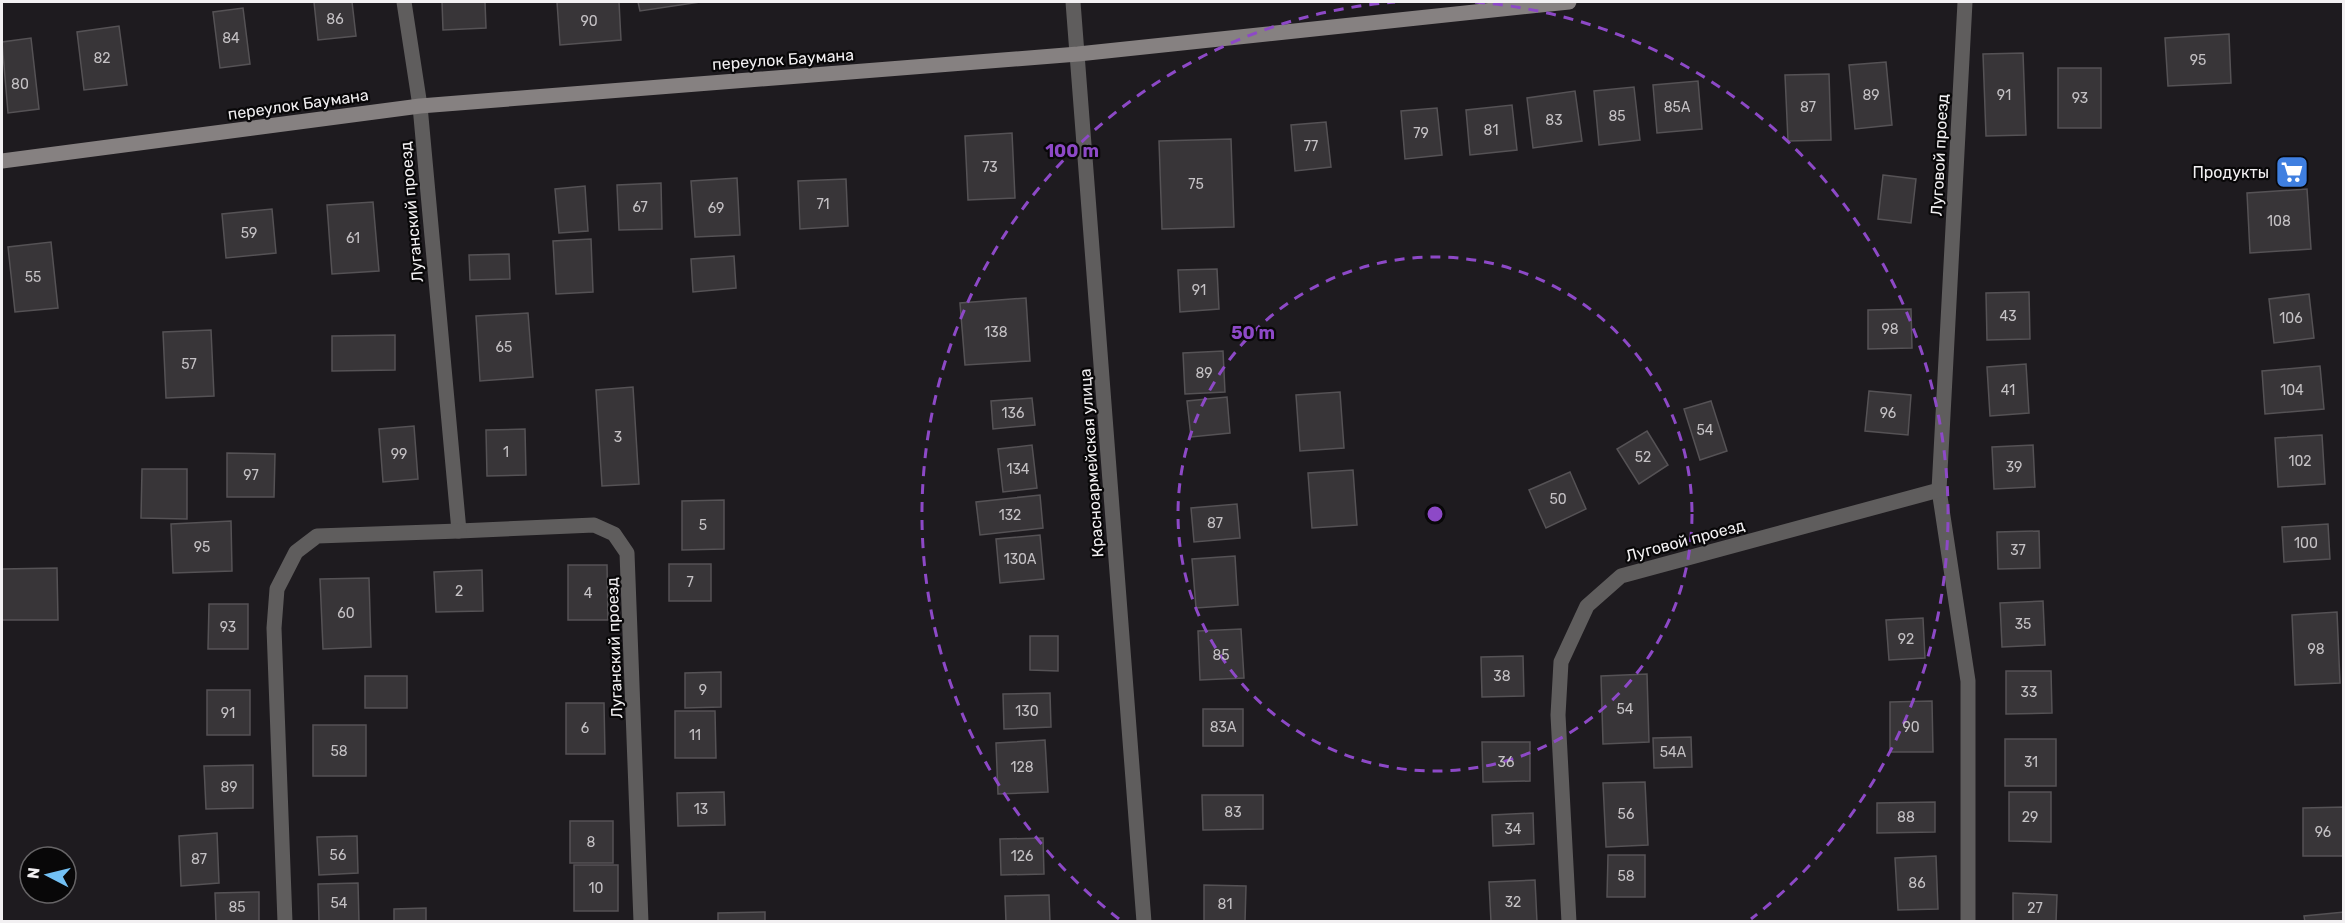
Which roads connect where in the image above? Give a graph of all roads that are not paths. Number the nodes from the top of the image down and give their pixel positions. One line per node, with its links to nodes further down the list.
1 (404, 2): 6 (street, Луганский проезд)
2 (1073, 2): 5 (street, Красноармейская улица)
3 (1569, 2): 5 (street, переулок Баумана)
4 (1965, 2): 8 (street, Луговой проезд)
5 (1078, 54): 6 (street, переулок Баумана); 12 (street, Красноармейская улица)
6 (420, 106): 7 (street, переулок Баумана); 9 (street, Луганский проезд)
7 (2, 161)
8 (1939, 490): 13 (street, Луговой проезд); 14 (street, Луговой проезд)
9 (459, 531): 10 (street, Луганский проезд); 11 (street, Луганский проезд)
10 (285, 921)
11 (641, 921)
12 (1144, 921)
13 (1569, 921)
14 (1968, 921)

